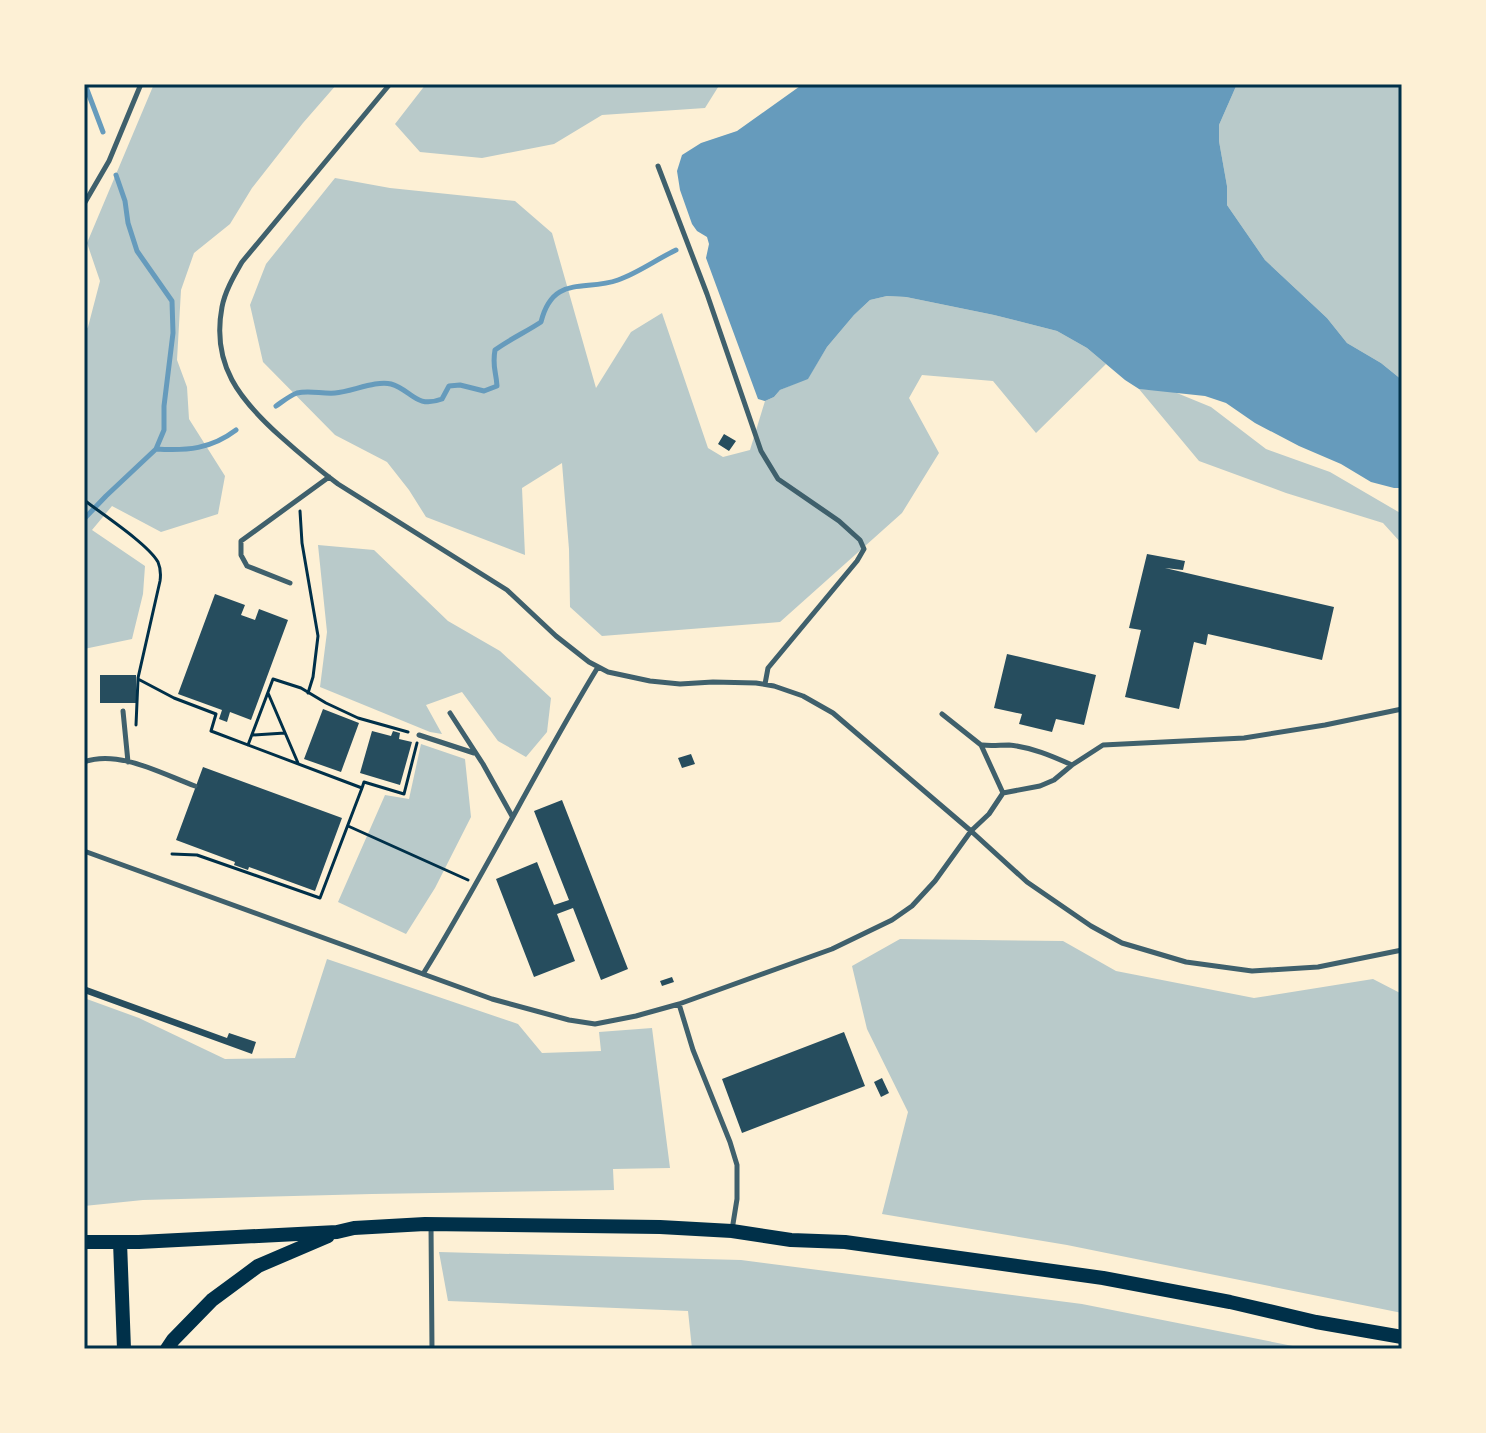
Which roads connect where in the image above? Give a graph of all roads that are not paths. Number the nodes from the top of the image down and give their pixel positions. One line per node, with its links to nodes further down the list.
1 (141, 84): 4 (lane)
2 (390, 84): 5 (lane)
3 (658, 166): 8 (lane)
4 (84, 204)
5 (329, 477): 6 (lane); 7 (lane)
6 (290, 583)
7 (598, 667): 8 (lane); 21 (lane)
8 (765, 684): 22 (lane)
9 (1402, 709): 18 (lane)
10 (123, 711): 17 (lane)
11 (450, 713): 15 (lane)
12 (942, 714): 14 (lane)
13 (419, 735): 15 (lane)
14 (981, 745): 18 (lane); 20 (lane)
15 (475, 753): 21 (lane)
16 (84, 762): 17 (lane)
17 (128, 762): 19 (lane)
18 (1072, 765): 20 (lane)
19 (195, 786)
20 (1003, 793): 22 (lane)
21 (512, 816): 25 (lane)
22 (971, 831): 24 (lane); 26 (lane)
23 (84, 851): 25 (lane)
24 (1402, 950)
25 (423, 974): 26 (lane)
26 (679, 1004): 28 (lane)
27 (431, 1224): 28 (main road); 29 (main road); 35 (lane)
28 (732, 1231): 32 (main road)
29 (337, 1232): 31 (main road); 34 (main road)
30 (84, 1242): 31 (main road)
31 (120, 1242): 33 (main road)
32 (1402, 1337)
33 (124, 1349)
34 (167, 1349)
35 (432, 1349)

